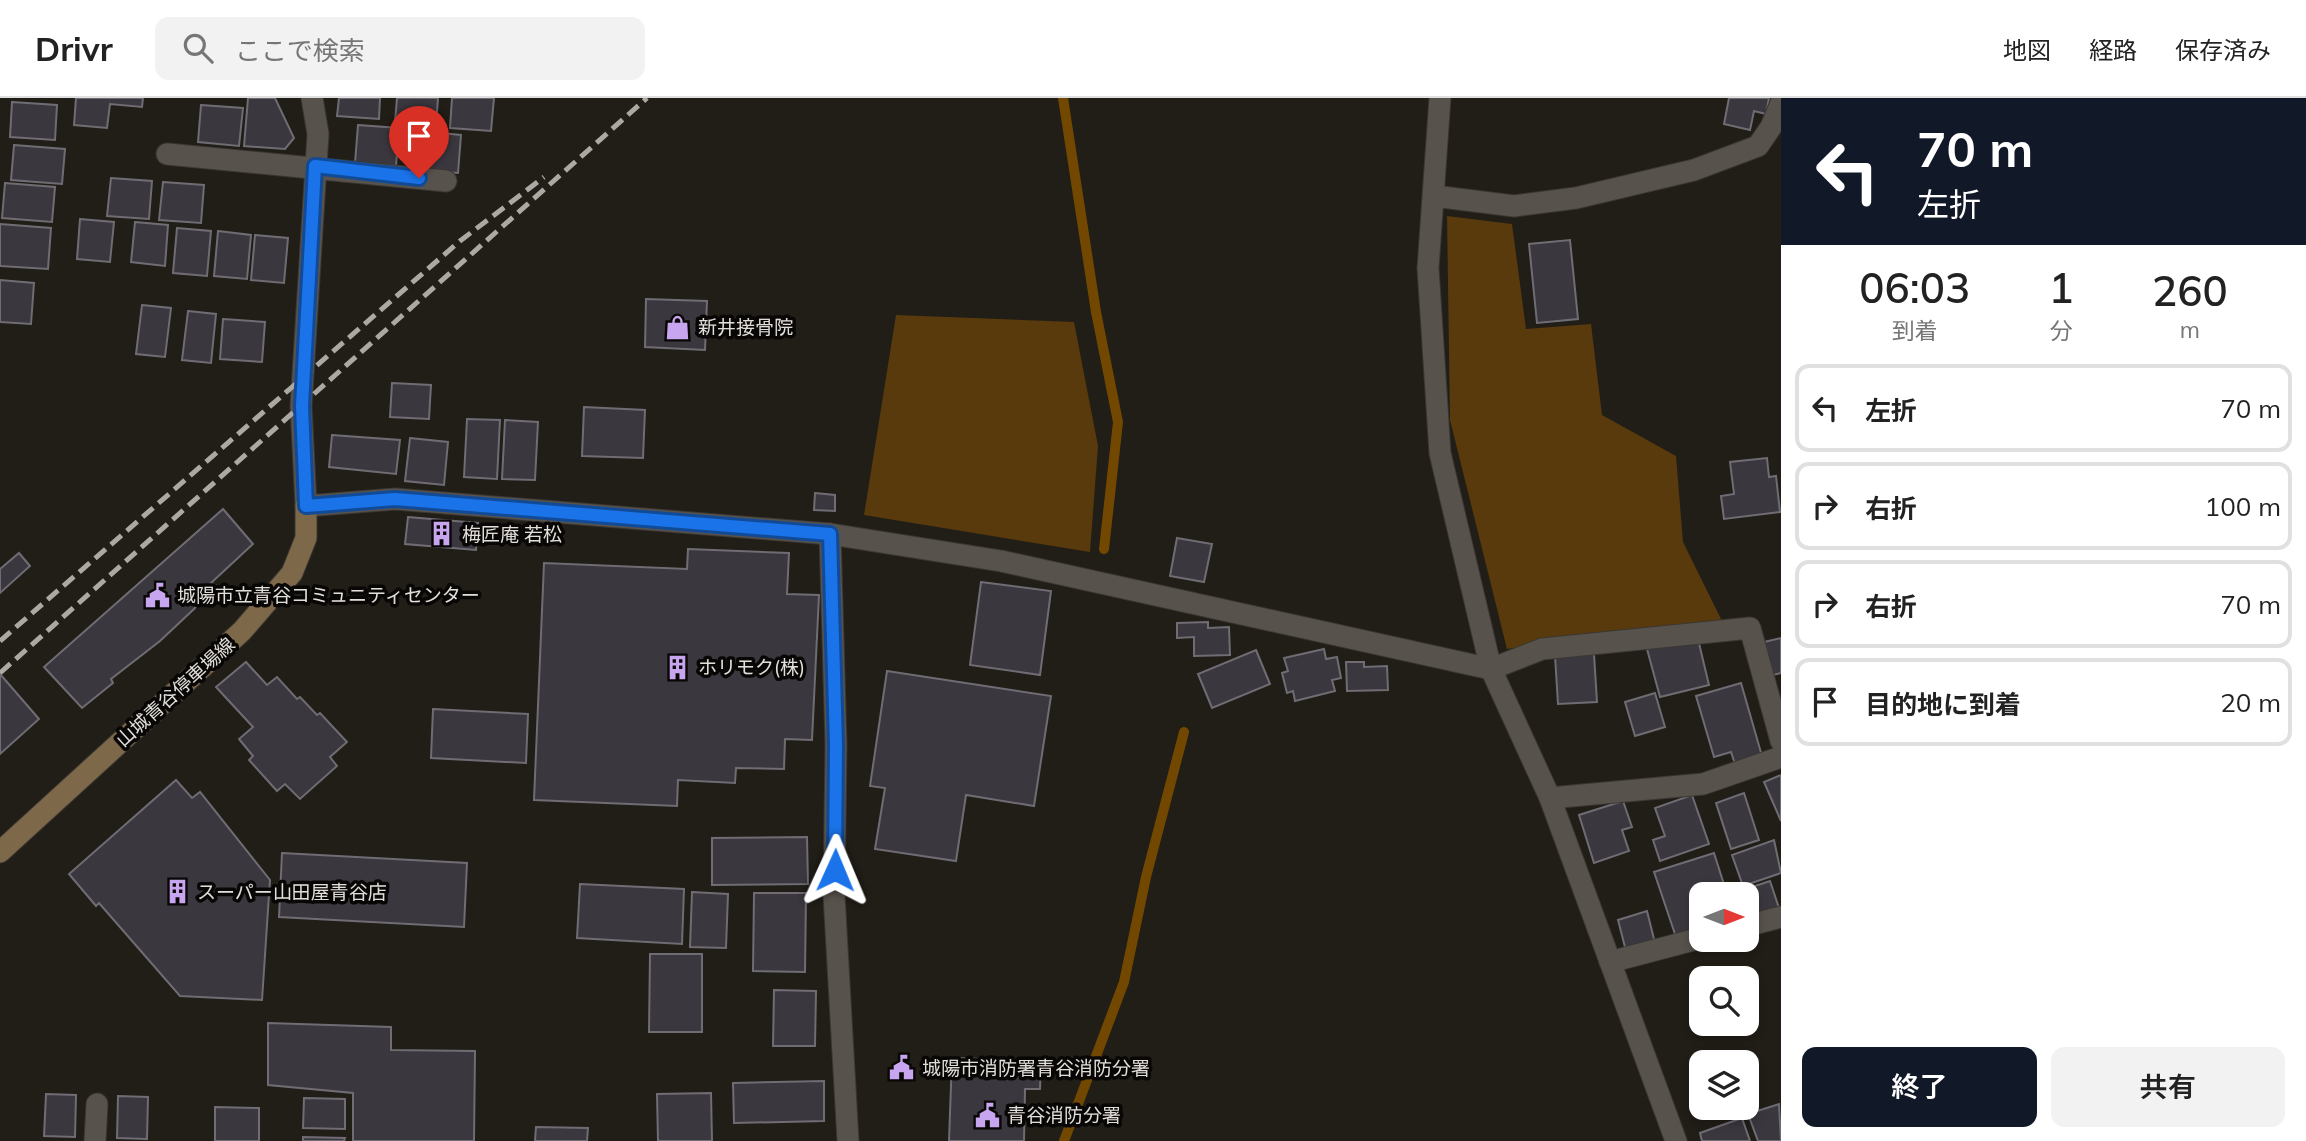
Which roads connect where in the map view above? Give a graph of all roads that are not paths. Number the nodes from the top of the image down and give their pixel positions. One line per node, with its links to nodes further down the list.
1 (312, 98): 5 (street)
2 (1440, 98): 7 (street)
3 (1781, 103): 7 (street)
4 (167, 153): 5 (street)
5 (315, 166): 6 (street); 8 (street)
6 (446, 181)
7 (1434, 196): 10 (street)
8 (306, 506): 9 (street); 14 (main road, 山城青谷停車場線)
9 (830, 534): 10 (street); 21 (street)
10 (1491, 669): 11 (street); 13 (street)
11 (1781, 741)
12 (1781, 757): 13 (street)
13 (1550, 797): 18 (street)
14 (0, 852)
15 (1781, 917): 16 (street)
16 (1759, 923)
17 (1689, 941): 18 (street)
18 (1610, 962): 22 (street)
19 (97, 1104): 20 (street)
20 (95, 1141)
21 (848, 1141)
22 (1676, 1141)

